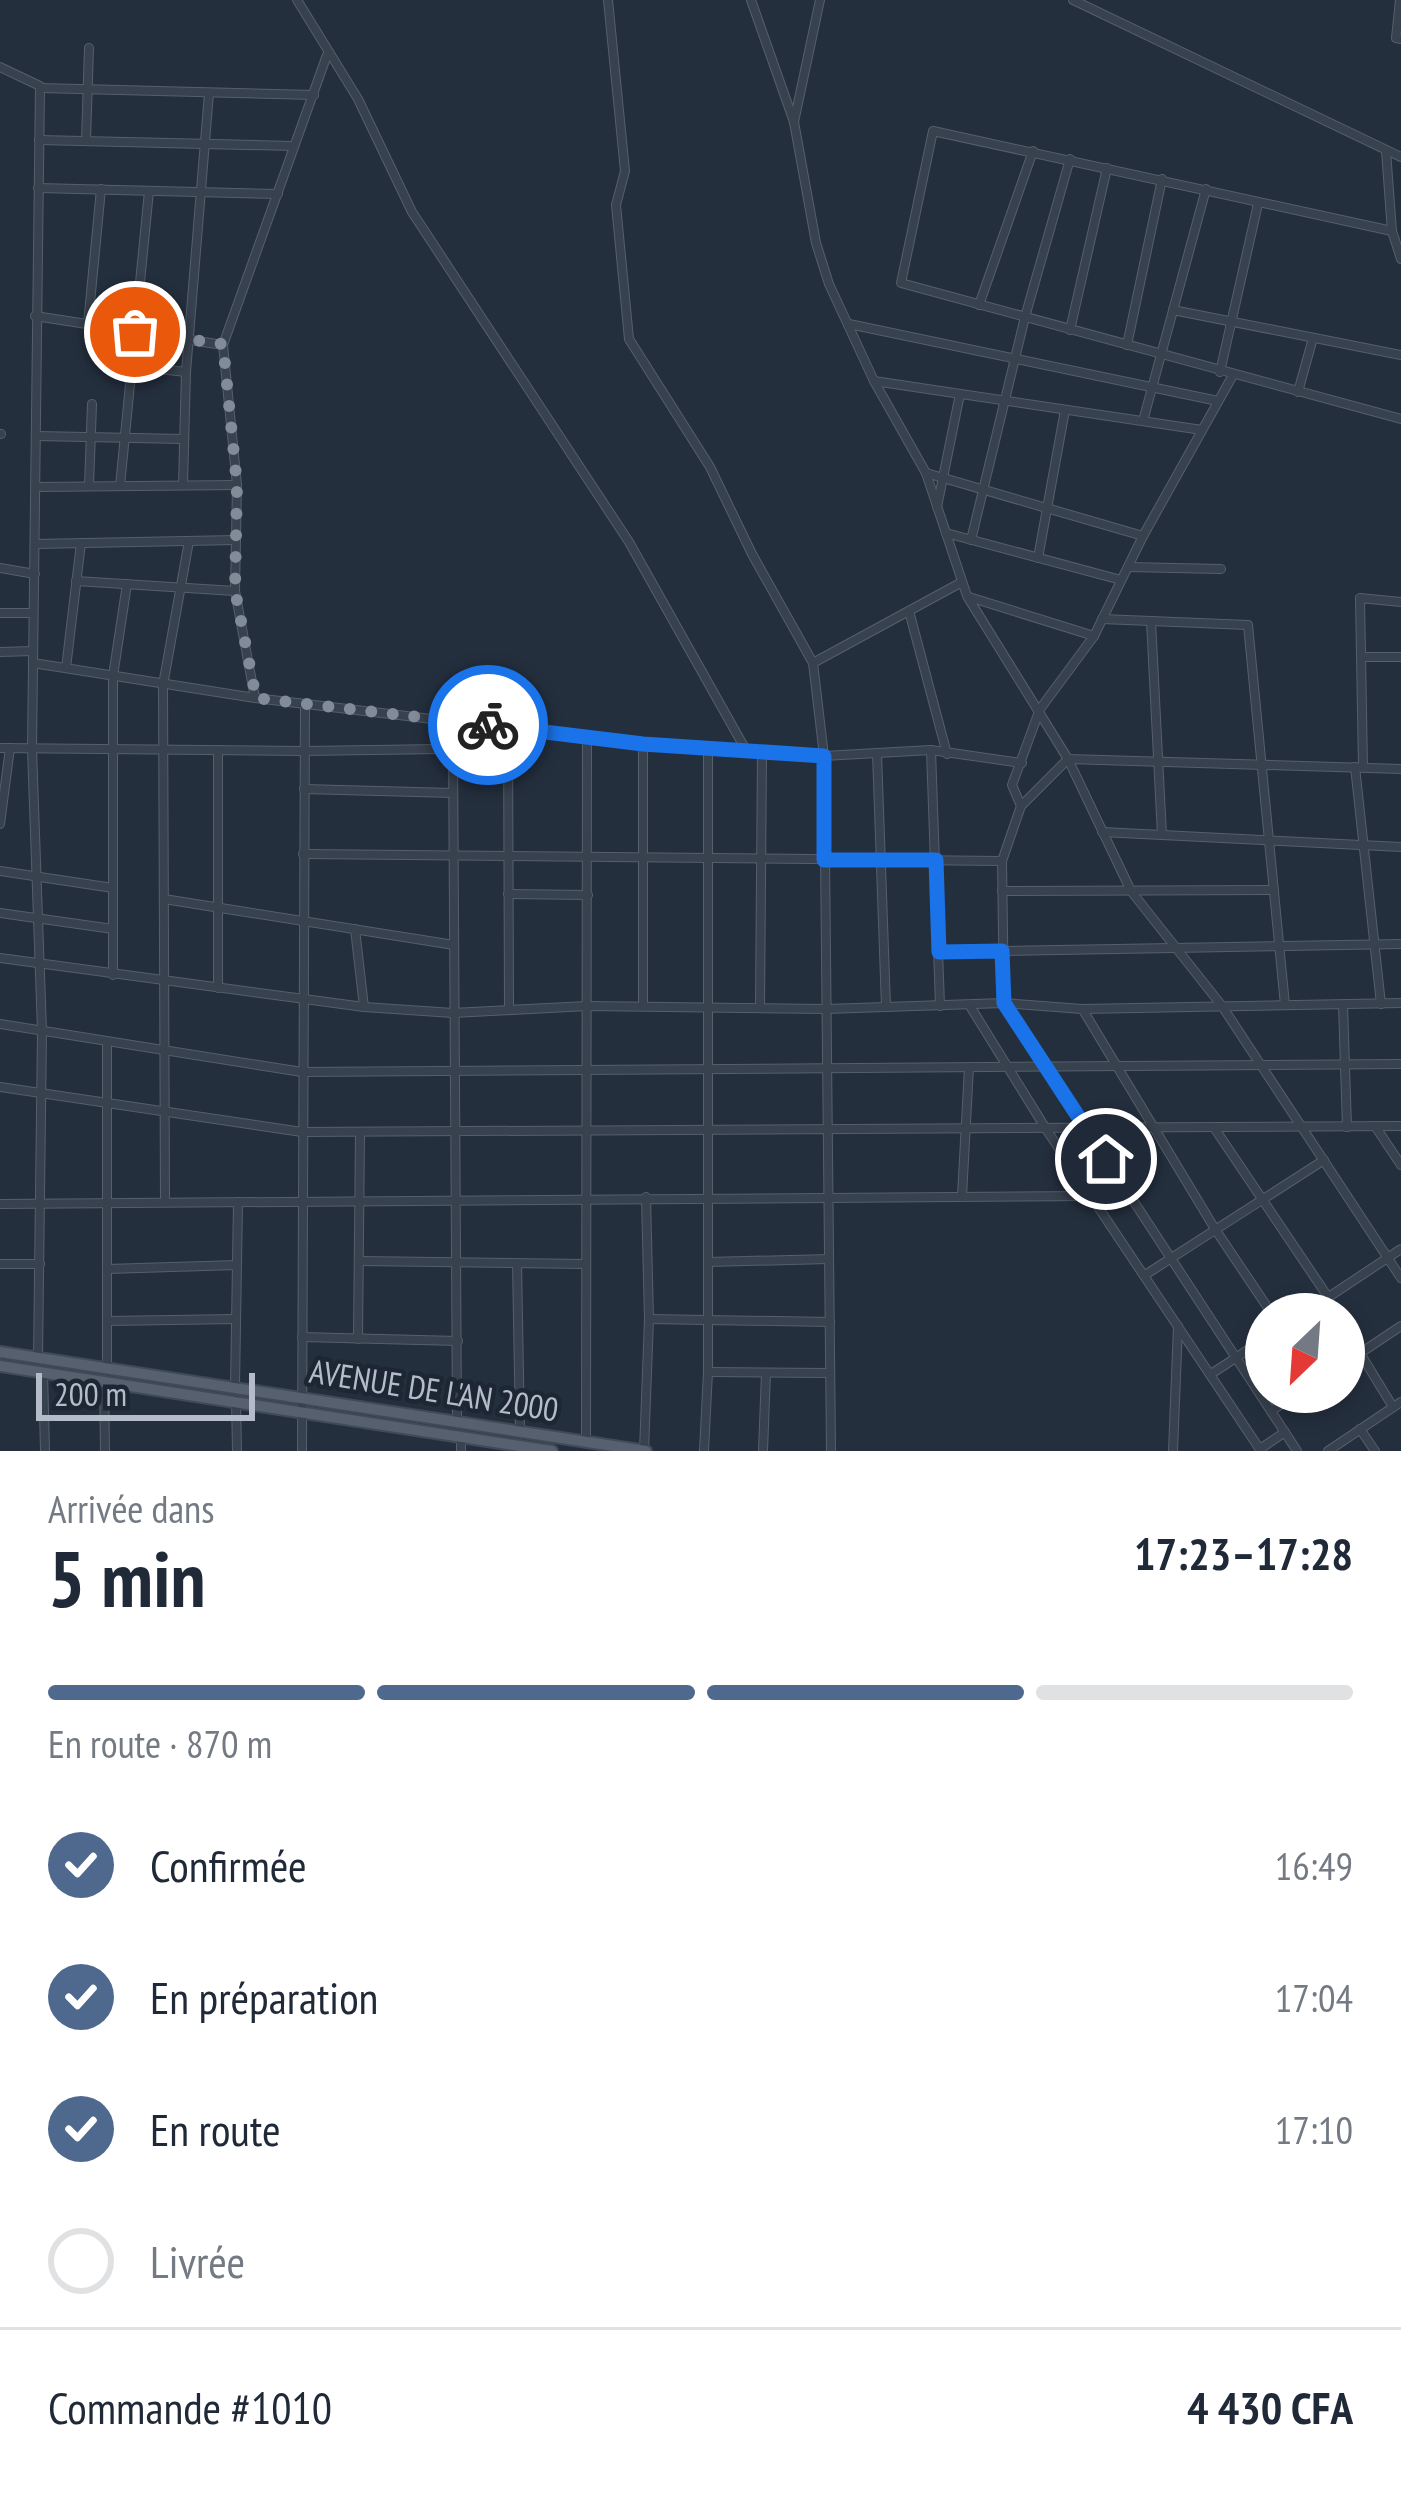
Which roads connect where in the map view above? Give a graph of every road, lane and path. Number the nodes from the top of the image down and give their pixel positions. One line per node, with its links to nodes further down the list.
1 (298, 0): 9 (street)
2 (608, 0): 111 (street)
3 (751, 0): 15 (street)
4 (820, 0): 15 (street)
5 (1072, 0): 20 (street)
6 (1400, 0): 7 (street)
7 (1401, 39)
8 (89, 48): 12 (street)
9 (328, 53): 14 (street); 131 (street)
10 (0, 67): 11 (street)
11 (40, 88): 12 (street); 16 (street)
12 (88, 89): 13 (street); 17 (street)
13 (209, 93): 14 (street); 18 (street)
14 (315, 95): 19 (street)
15 (794, 122): 40 (street)
16 (39, 140): 17 (street); 26 (street)
17 (86, 141): 18 (street)
18 (205, 144): 19 (street); 30 (street)
19 (293, 146): 31 (street)
20 (1386, 151): 22 (street); 33 (street)
21 (1033, 152): 23 (street); 35 (street); 35 (street)
22 (1401, 157)
23 (1070, 159): 24 (street); 38 (street)
24 (1107, 167): 25 (street); 42 (street)
25 (1162, 179): 28 (street); 47 (street)
26 (38, 188): 27 (street); 37 (street)
27 (101, 189): 29 (street); 41 (street)
28 (1206, 189): 32 (street); 36 (street)
29 (149, 190): 30 (street); 43 (street)
30 (201, 192): 31 (street); 45 (street)
31 (278, 194): 46 (street)
32 (1258, 203): 33 (street); 39 (street)
33 (1392, 231): 34 (street)
34 (1401, 259)
35 (979, 305): 38 (street)
36 (1173, 310): 39 (street); 48 (street)
37 (34, 316): 41 (street); 66 (street)
38 (1025, 317): 42 (street); 50 (street)
39 (1231, 322): 44 (street); 53 (street)
40 (849, 324): 50 (street); 55 (street)
41 (88, 325): 43 (street)
42 (1070, 330): 47 (street)
43 (135, 332): 45 (street); 51 (street)
44 (1313, 338): 49 (street); 57 (street)
45 (190, 340): 46 (street); 52 (street)
46 (223, 344): 73 (street)
47 (1127, 345): 48 (street)
48 (1161, 355): 53 (street); 56 (street)
49 (1401, 355)
50 (1015, 358): 56 (street); 59 (street)
51 (131, 366): 52 (street); 68 (street)
52 (185, 372): 69 (street)
53 (1220, 372): 54 (street)
54 (1233, 375): 57 (street); 60 (street)
55 (874, 381): 58 (street); 70 (street)
56 (1153, 387): 60 (street); 64 (street)
57 (1298, 392): 63 (street)
58 (959, 394): 59 (street); 71 (street)
59 (1005, 400): 62 (street); 77 (street)
60 (1218, 401): 65 (street)
61 (92, 404): 67 (street)
62 (1065, 410): 64 (street); 78 (street)
63 (1401, 419)
64 (1143, 422): 65 (street)
65 (1202, 430): 81 (street)
66 (38, 436): 67 (street); 76 (street)
67 (92, 437): 68 (street); 74 (street)
68 (125, 437): 69 (street); 75 (street)
69 (183, 439): 72 (street)
70 (926, 473): 71 (street); 79 (street)
71 (943, 478): 77 (street); 79 (street)
72 (183, 485): 73 (street); 75 (street)
73 (237, 485): 82 (street)
74 (89, 486): 75 (street); 76 (street)
75 (120, 486)
76 (37, 487): 86 (street)
77 (983, 490): 78 (street); 83 (street)
78 (1047, 508): 81 (street); 87 (street)
79 (936, 509): 80 (street)
80 (944, 532): 83 (street); 94 (street)
81 (1143, 536): 88 (street)
82 (236, 540): 84 (street); 97 (street)
83 (971, 540): 87 (street)
84 (189, 542): 85 (street); 96 (street)
85 (81, 543): 86 (street); 93 (street)
86 (35, 544): 91 (street)
87 (1038, 558): 92 (street)
88 (1128, 567): 90 (street); 92 (street)
89 (0, 568): 91 (street)
90 (1221, 569)
91 (35, 574): 102 (street)
92 (1121, 580): 103 (street)
93 (76, 581): 95 (street); 112 (street)
94 (962, 582): 98 (street); 100 (street)
95 (128, 584): 96 (street); 113 (street)
96 (181, 587): 97 (street); 114 (street)
97 (235, 590): 115 (street)
98 (968, 596): 105 (street); 117 (street)
99 (1401, 602): 108 (street)
100 (909, 611): 111 (street); 134 (street)
101 (0, 613): 102 (street)
102 (33, 613): 106 (street)
103 (1102, 619): 104 (street); 105 (street)
104 (1151, 621): 137 (street); 139 (street)
105 (1094, 636): 117 (street)
106 (33, 651): 107 (street); 110 (street)
107 (0, 652)
108 (1363, 657): 109 (street); 140 (street)
109 (1401, 657)
110 (33, 663): 112 (street); 123 (street)
111 (813, 663): 135 (street)
112 (66, 668): 113 (street)
113 (113, 676): 114 (street); 125 (street)
114 (163, 686): 115 (street); 127 (street)
115 (256, 698): 116 (street)
116 (305, 705): 118 (street); 130 (street)
117 (1040, 709): 136 (street); 138 (street)
118 (508, 728): 119 (street); 124 (street)
119 (586, 737): 120 (street); 154 (street)
120 (643, 744): 126 (street); 155 (street)
121 (453, 747): 124 (street); 130 (street); 143 (street)
122 (5, 748): 123 (street); 145 (street)
123 (32, 748): 125 (street); 163 (street)
124 (509, 748): 153 (street)
125 (113, 749): 127 (street); 164 (street)
126 (708, 749): 131 (street); 156 (street)
127 (164, 750): 129 (street); 170 (street)
128 (931, 750): 133 (street); 134 (street); 160 (street)
129 (218, 751): 130 (street); 171 (street)
130 (304, 752): 142 (street)
131 (747, 752): 132 (street)
132 (762, 752): 135 (street); 157 (street)
133 (877, 753): 135 (street); 159 (street)
134 (947, 754): 138 (street)
135 (824, 756): 158 (street)
136 (1068, 759): 137 (street); 144 (street); 146 (street)
137 (1158, 759): 139 (street); 147 (street)
138 (1022, 763): 144 (street)
139 (1262, 763): 140 (street); 148 (street)
140 (1359, 767): 141 (street); 149 (street)
141 (1401, 769)
142 (304, 789): 143 (street); 151 (street)
143 (454, 793): 152 (street)
144 (1021, 806): 161 (street)
145 (0, 824)
146 (1100, 832): 147 (street); 167 (street)
147 (1162, 835): 148 (street)
148 (1269, 840): 149 (street); 165 (street)
149 (1363, 845): 150 (street); 177 (street)
150 (1401, 847)
151 (303, 854): 152 (street); 174 (street)
152 (454, 856): 153 (street); 179 (street)
153 (507, 856): 154 (street); 168 (street)
154 (588, 857): 155 (street); 169 (street)
155 (642, 857): 156 (street); 195 (street)
156 (708, 858): 157 (street); 201 (street)
157 (761, 859): 158 (street); 202 (street)
158 (824, 860): 159 (street); 205 (street)
159 (880, 860): 160 (street); 203 (street)
160 (936, 860): 161 (street); 183 (street)
161 (1002, 861): 166 (street)
162 (0, 871): 163 (street)
163 (38, 877): 164 (street); 173 (street)
164 (113, 888): 175 (street)
165 (1274, 890): 167 (street); 180 (street)
166 (1002, 891): 167 (street); 182 (street)
167 (1131, 891): 181 (street)
168 (508, 894): 169 (street); 204 (street)
169 (588, 895): 194 (street)
170 (164, 899): 171 (street); 187 (street)
171 (218, 908): 174 (street); 188 (street)
172 (0, 913): 173 (street)
173 (40, 919): 175 (street); 185 (street)
174 (303, 921): 176 (street); 189 (street)
175 (113, 929): 186 (street)
176 (355, 929): 179 (street); 200 (street)
177 (1374, 944): 178 (street); 180 (street); 191 (street)
178 (1401, 944)
179 (454, 945): 207 (street)
180 (1280, 946): 181 (street); 199 (street)
181 (1175, 948): 182 (street); 198 (street)
182 (1002, 951): 183 (street); 190 (street)
183 (939, 952): 196 (street)
184 (0, 958): 185 (street)
185 (41, 963): 186 (street); 209 (street)
186 (113, 976): 187 (street)
187 (164, 982): 188 (street); 211 (street)
188 (218, 988): 189 (street)
189 (303, 999): 200 (street); 223 (street)
190 (1004, 1003): 197 (street); 206 (street); 216 (street)
191 (1381, 1004): 192 (street); 193 (street)
192 (1401, 1004)
193 (1343, 1005): 199 (street); 214 (street)
194 (587, 1006): 195 (street); 204 (street); 222 (street)
195 (643, 1006): 201 (street)
196 (940, 1006): 197 (street); 203 (street)
197 (970, 1006): 220 (street)
198 (1222, 1006): 199 (street); 206 (street); 213 (street)
199 (1285, 1006)
200 (364, 1007): 207 (street)
201 (708, 1007): 202 (street); 218 (street)
202 (760, 1007): 205 (street)
203 (886, 1007): 205 (street)
204 (508, 1008): 207 (street)
205 (826, 1009): 217 (street)
206 (1082, 1009): 212 (street)
207 (453, 1013): 221 (street)
208 (0, 1024): 209 (street)
209 (42, 1031): 210 (street); 225 (street)
210 (107, 1042): 211 (street); 226 (street)
211 (165, 1052): 223 (street); 227 (street)
212 (1117, 1064): 213 (street); 216 (street); 236 (street)
213 (1258, 1064): 214 (street); 231 (street)
214 (1345, 1064): 215 (street); 232 (street)
215 (1401, 1064)
216 (1044, 1065): 220 (street); 228 (street)
217 (826, 1066): 218 (street); 219 (street); 238 (street)
218 (708, 1067): 222 (street); 237 (street)
219 (969, 1067): 220 (street); 234 (street)
220 (1008, 1067): 235 (street)
221 (455, 1068): 222 (street); 223 (street); 242 (street)
222 (586, 1068): 239 (street)
223 (302, 1072): 240 (street)
224 (0, 1087): 225 (street)
225 (42, 1093): 226 (street); 259 (street)
226 (107, 1103): 227 (street); 255 (street)
227 (166, 1112): 240 (street); 256 (street)
228 (1084, 1126): 235 (street); 236 (street); 262 (street)
229 (1376, 1126): 230 (street); 232 (street); 244 (street)
230 (1401, 1126)
231 (1300, 1127): 232 (street); 233 (street); 243 (street)
232 (1347, 1127)
233 (1214, 1128): 236 (street); 252 (street)
234 (964, 1129): 235 (street); 238 (street); 247 (street)
235 (1046, 1129): 248 (street)
236 (1155, 1129): 260 (street)
237 (708, 1130): 238 (street); 239 (street); 246 (street)
238 (828, 1130): 245 (street)
239 (586, 1131): 242 (street); 250 (street)
240 (302, 1132): 241 (street); 254 (street)
241 (360, 1132): 242 (street); 253 (street)
242 (456, 1132): 251 (street)
243 (1324, 1160): 252 (street); 263 (street)
244 (1401, 1165)
245 (828, 1195): 246 (street); 247 (street); 264 (street)
246 (708, 1196): 249 (street); 267 (street)
247 (962, 1196): 248 (street)
248 (1090, 1196): 274 (street)
249 (646, 1197): 250 (street); 280 (street)
250 (586, 1198): 251 (street); 271 (street)
251 (456, 1199): 253 (street); 266 (street)
252 (1262, 1199): 260 (street); 277 (street)
253 (359, 1200): 254 (street); 265 (street)
254 (302, 1201): 257 (street); 286 (street)
255 (107, 1202): 256 (street); 259 (street); 273 (street)
256 (165, 1202): 257 (street)
257 (238, 1202): 272 (street)
258 (0, 1204): 259 (street)
259 (42, 1204): 270 (street)
260 (1215, 1229): 262 (street); 276 (street)
261 (1401, 1249): 263 (street)
262 (1170, 1257): 274 (street); 293 (street)
263 (1387, 1258): 275 (street); 278 (street)
264 (829, 1259): 267 (street); 283 (street)
265 (358, 1261): 266 (street); 287 (street)
266 (457, 1262): 268 (street); 288 (street)
267 (708, 1262): 281 (street)
268 (517, 1263): 271 (street); 310 (street)
269 (0, 1264): 270 (street)
270 (40, 1264): 292 (street)
271 (586, 1264): 313 (street)
272 (237, 1265): 273 (street); 279 (street)
273 (107, 1269): 282 (street)
274 (1145, 1275): 284 (street)
275 (1401, 1278)
276 (1258, 1293)
277 (1325, 1293)
278 (1334, 1293)
279 (236, 1318): 282 (street); 304 (street)
280 (649, 1318): 281 (street); 321 (street)
281 (708, 1320): 283 (street); 298 (street)
282 (107, 1321): 296 (street)
283 (830, 1322): 301 (street)
284 (1178, 1325): 302 (street); 325 (street)
285 (1401, 1326): 289 (street)
286 (302, 1337): 287 (street); 305 (street)
287 (358, 1339): 288 (street)
288 (458, 1341): 308 (street)
289 (1365, 1350)
290 (0, 1352): 292 (main road, AVENUE DE L'AN 2000)
291 (1245, 1352): 293 (street)
292 (38, 1358): 296 (main road, AVENUE DE L'AN 2000)
293 (1236, 1358): 299 (street); 302 (street)
294 (1365, 1360): 306 (street)
295 (0, 1366): 297 (main road, AVENUE DE L'AN 2000)
296 (107, 1367): 304 (main road, AVENUE DE L'AN 2000)
297 (44, 1372): 303 (main road, AVENUE DE L'AN 2000); 315 (street)
298 (708, 1372): 300 (street); 322 (street)
299 (1245, 1372)
300 (766, 1373): 301 (street); 323 (street)
301 (830, 1373): 324 (street)
302 (1211, 1374): 314 (street)
303 (104, 1382): 304 (main road, AVENUE DE L'AN 2000); 316 (street)
304 (236, 1394): 305 (main road, AVENUE DE L'AN 2000); 317 (street)
305 (301, 1403): 308 (main road, AVENUE DE L'AN 2000); 312 (main road, AVENUE DE L'AN 2000); 318 (street)
306 (1397, 1404): 309 (street)
307 (1272, 1413): 311 (street)
308 (457, 1421): 310 (main road, AVENUE DE L'AN 2000)
309 (1360, 1429): 327 (street); 328 (street)
310 (520, 1430): 313 (main road, AVENUE DE L'AN 2000)
311 (1285, 1432): 314 (street); 326 (street)
312 (460, 1436): 319 (street); 320 (main road, AVENUE DE L'AN 2000)
313 (586, 1441): 321 (main road, AVENUE DE L'AN 2000)
314 (1260, 1450)
315 (45, 1451)
316 (105, 1451)
317 (237, 1451)
318 (302, 1451)
319 (460, 1451)
320 (552, 1451)
321 (645, 1451)
322 (704, 1451)
323 (764, 1451)
324 (831, 1451)
325 (1173, 1451)
326 (1298, 1451)
327 (1328, 1451)
328 (1375, 1451)

